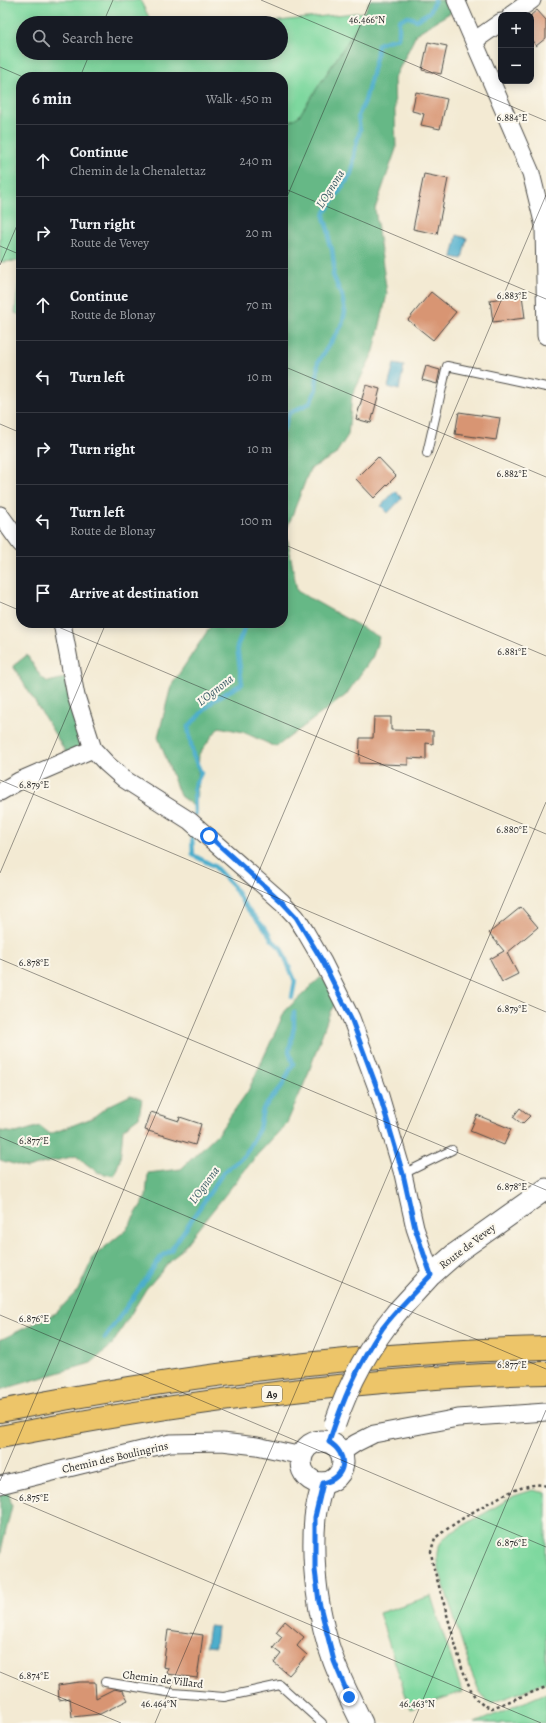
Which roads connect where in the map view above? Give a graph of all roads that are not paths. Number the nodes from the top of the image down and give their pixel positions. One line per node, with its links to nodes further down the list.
1 (456, 0): 5 (street)
2 (532, 0): 3 (street)
3 (515, 12)
4 (498, 24): 5 (street)
5 (474, 41): 6 (street)
6 (546, 336)
7 (546, 387): 8 (lane)
8 (428, 453)
9 (0, 515): 10 (street)
10 (16, 537)
11 (63, 628): 12 (street)
12 (93, 749): 13 (street); 15 (street)
13 (0, 792)
14 (452, 1150): 15 (lane)
15 (403, 1174): 17 (street)
16 (546, 1189): 17 (street, Route de Vevey)
17 (431, 1275): 23 (street, Route de Vevey, bridge)
18 (546, 1348): 20 (highway)
19 (546, 1373): 22 (highway, A9)
20 (0, 1411)
21 (546, 1412): 23 (street)
22 (0, 1437)
23 (335, 1440): 24 (street); 25 (street)
24 (302, 1456): 25 (street); 26 (street, Chemin des Boulingrins)
25 (323, 1483): 29 (street)
26 (0, 1485)
27 (105, 1682): 28 (lane, Chemin de Villard)
28 (322, 1723)
29 (362, 1723)

